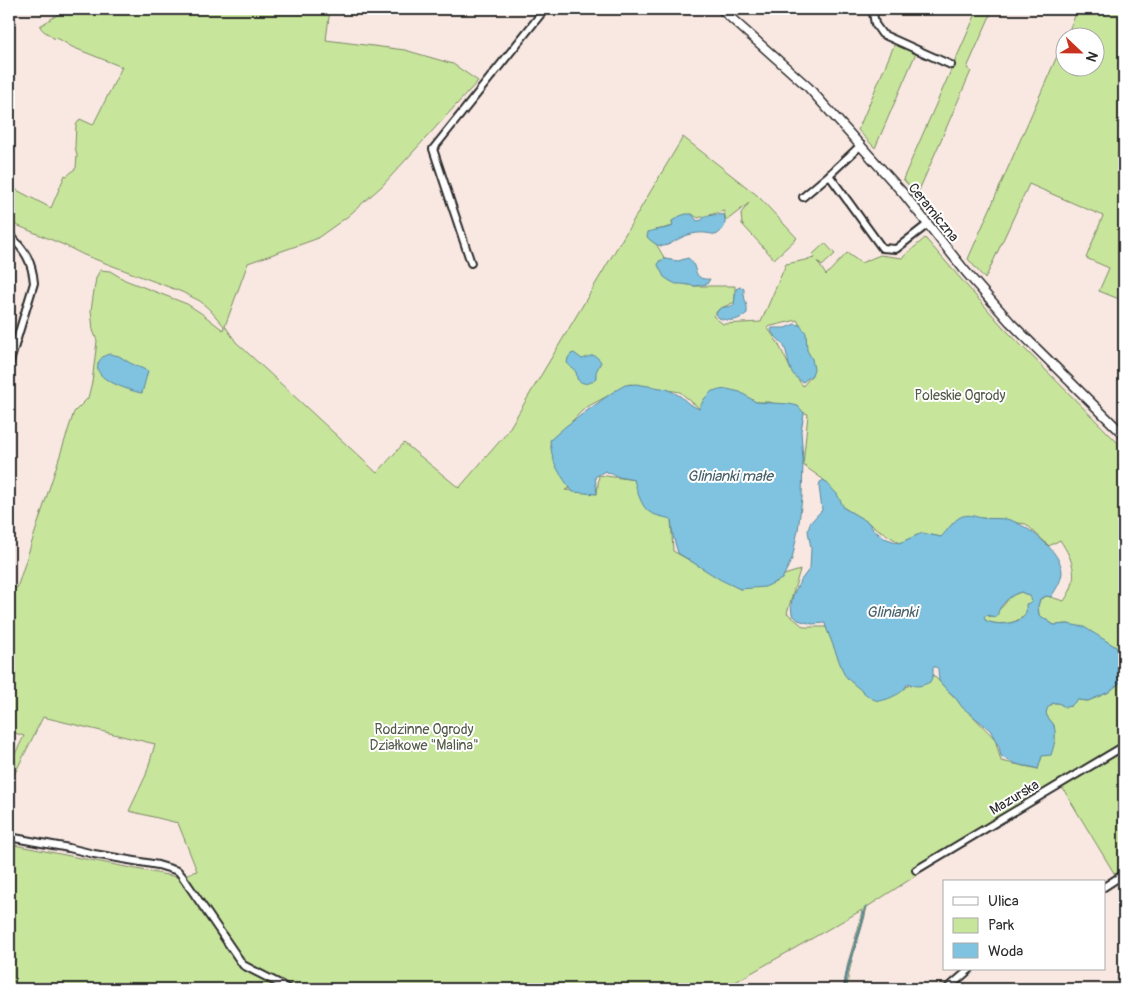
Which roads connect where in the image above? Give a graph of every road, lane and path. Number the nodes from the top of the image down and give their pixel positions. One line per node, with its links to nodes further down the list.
1 (545, 9): 10 (street)
2 (721, 9): 5 (street, Ceramiczna)
3 (875, 9): 4 (street)
4 (951, 65)
5 (861, 145): 6 (street); 8 (street, Ceramiczna)
6 (829, 175): 7 (street); 8 (street)
7 (803, 197)
8 (928, 224): 14 (street, Ceramiczna)
9 (9, 234): 13 (street)
10 (471, 263)
11 (9, 270): 12 (street)
12 (9, 283)
13 (9, 365)
14 (1124, 435)
15 (1124, 746): 17 (street, Mazurska)
16 (9, 836): 21 (street)
17 (916, 870)
18 (1124, 874): 19 (street)
19 (1106, 886)
20 (969, 970): 22 (street)
21 (288, 989)
22 (947, 989)

